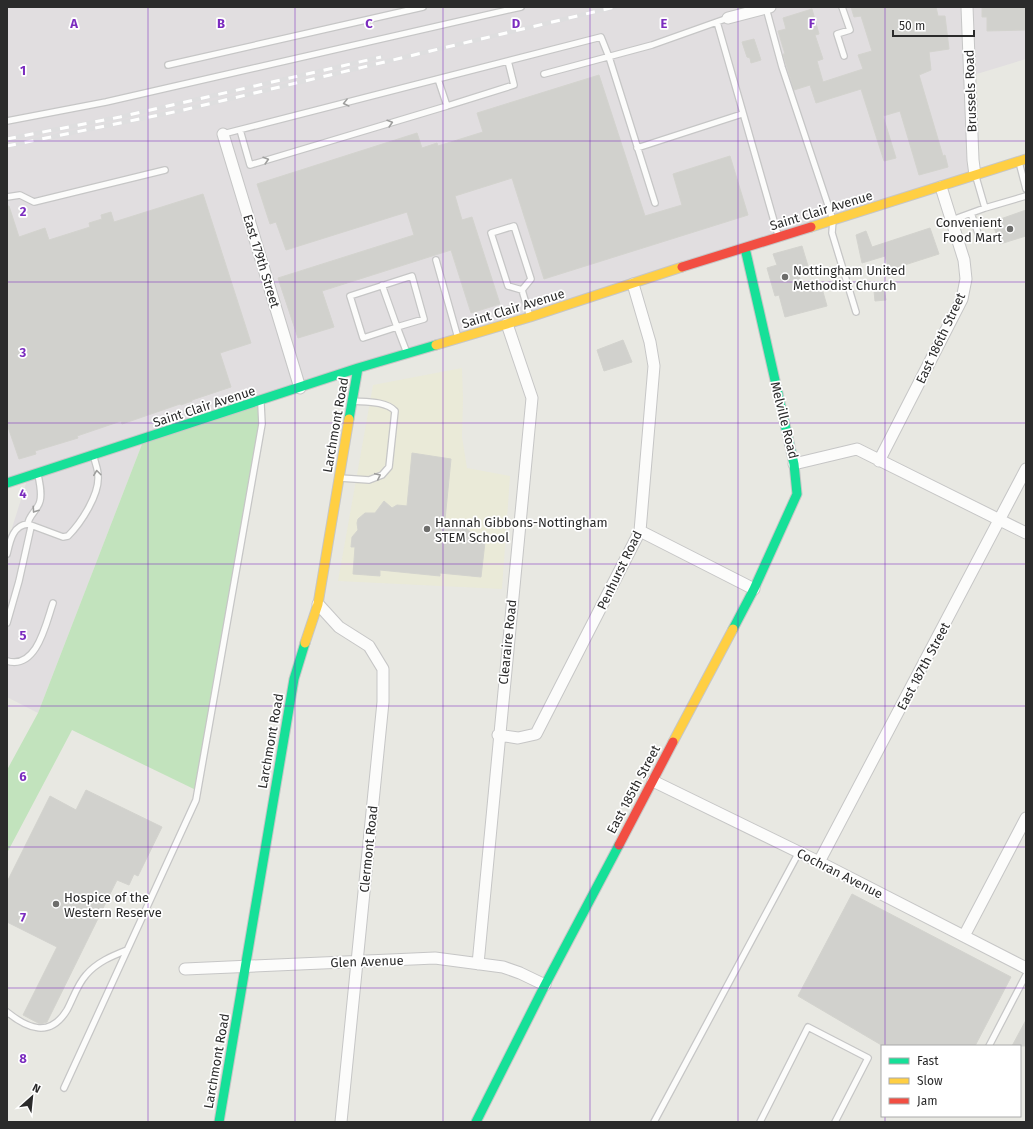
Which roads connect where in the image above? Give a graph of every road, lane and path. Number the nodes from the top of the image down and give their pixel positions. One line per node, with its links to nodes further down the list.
1 (423, 7): 11 (lane)
2 (521, 7): 16 (lane)
3 (842, 7): 8 (lane)
4 (967, 7): 22 (street, Brussels Road)
5 (768, 8): 6 (street); 30 (lane)
6 (728, 18): 7 (lane)
7 (717, 22): 9 (lane); 15 (lane)
8 (844, 56)
9 (609, 57): 10 (lane); 12 (lane); 19 (lane)
10 (508, 61): 13 (lane); 14 (lane)
11 (168, 65)
12 (544, 74)
13 (438, 79): 14 (lane); 17 (lane, one-way to 17)
14 (446, 106): 17 (lane, one-way to 14)
15 (742, 114): 19 (lane); 32 (lane)
16 (7, 121)
17 (240, 130): 18 (lane)
18 (223, 134): 46 (street, East 179th Street)
19 (637, 148): 27 (lane)
20 (1022, 160): 22 (street, Saint Clair Avenue); 24 (lane)
21 (165, 170): 26 (lane)
22 (975, 175): 23 (street, Saint Clair Avenue); 28 (lane)
23 (941, 187): 30 (street, Saint Clair Avenue); 31 (street, East 186th Street)
24 (1026, 189)
25 (1026, 196): 28 (lane)
26 (7, 197)
27 (655, 203)
28 (985, 208): 29 (lane)
29 (971, 213): 31 (lane); 33 (lane)
30 (833, 220): 32 (street, Saint Clair Avenue); 39 (lane)
31 (952, 220): 50 (street, East 186th Street)
32 (779, 237): 34 (street, Saint Clair Avenue)
33 (980, 239)
34 (745, 248): 36 (street, Saint Clair Avenue); 51 (street, Melville Road)
35 (436, 260): 43 (lane)
36 (633, 284): 40 (street, Saint Clair Avenue); 58 (street, Penhurst Road)
37 (382, 285): 42 (lane); 42 (lane); 42 (lane)
38 (522, 290): 38 (lane); 40 (lane)
39 (856, 312)
40 (530, 317): 41 (street, Saint Clair Avenue)
41 (508, 324): 43 (street, Saint Clair Avenue); 66 (street, Clearaire Road)
42 (397, 327): 44 (lane)
43 (458, 338): 44 (street, Saint Clair Avenue)
44 (407, 353): 45 (street, Saint Clair Avenue)
45 (358, 368): 46 (street, Saint Clair Avenue); 48 (street, Larchmont Road)
46 (300, 388): 47 (street, Saint Clair Avenue)
47 (261, 401): 49 (street, Saint Clair Avenue); 72 (lane)
48 (352, 401): 54 (street, Larchmont Road); 54 (lane, one-way to 48)
49 (94, 455): 53 (street, Saint Clair Avenue); 57 (lane, one-way to 49)
50 (879, 461): 51 (street, Melville Road); 56 (street, Melville Road)
51 (794, 464): 61 (street, East 185th Street)
52 (1026, 469): 56 (street, East 187th Street)
53 (38, 473): 55 (street, Saint Clair Avenue); 57 (lane, one-way to 57)
54 (340, 478): 63 (street, Larchmont Road)
55 (7, 483)
56 (1000, 520): 59 (street, Melville Road); 70 (street, East 187th Street)
57 (30, 526): 60 (lane); 64 (lane)
58 (640, 531): 61 (street); 66 (street, Penhurst Road)
59 (1026, 533)
60 (7, 554)
61 (754, 588): 67 (street, East 185th Street)
62 (53, 602): 65 (lane)
63 (318, 604): 73 (street, Clermont Road); 75 (street, Larchmont Road)
64 (7, 623)
65 (7, 662)
66 (498, 735): 74 (street, Clearaire Road)
67 (653, 780): 69 (street, Cochran Avenue); 79 (street, East 185th Street)
68 (1026, 818): 71 (street)
69 (799, 852): 70 (street, Cochran Avenue); 86 (lane)
70 (819, 862): 71 (street, Cochran Avenue)
71 (964, 936): 76 (street, Cochran Avenue)
72 (128, 950): 80 (lane); 82 (lane)
73 (356, 960): 74 (street, Glen Avenue); 75 (street, Glen Avenue); 84 (street, Clermont Road)
74 (478, 964): 79 (street, Glen Avenue)
75 (246, 966): 77 (street, Glen Avenue); 83 (street, Larchmont Road)
76 (1026, 968)
77 (184, 969)
78 (1026, 975): 81 (lane)
79 (545, 985): 85 (street, East 185th Street)
80 (7, 1012)
81 (991, 1045)
82 (64, 1088)
83 (219, 1122)
84 (341, 1122)
85 (476, 1122)
86 (654, 1122)
87 (760, 1122): 88 (lane)
88 (835, 1122)

